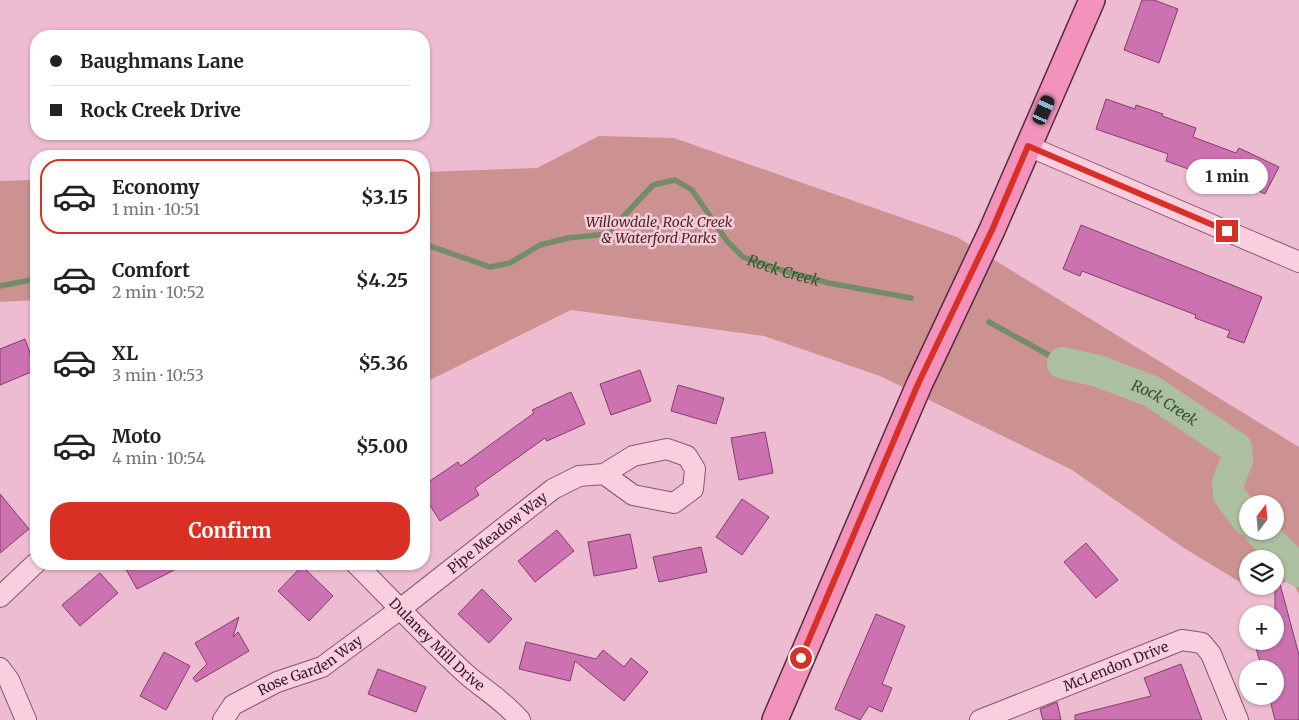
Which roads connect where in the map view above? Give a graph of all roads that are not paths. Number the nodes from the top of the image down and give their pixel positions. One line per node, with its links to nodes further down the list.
1 (1092, 0): 2 (main road)
2 (1028, 146): 3 (street); 13 (main road)
3 (1299, 262)
4 (604, 474): 8 (street, Pipe Meadow Way)
5 (30, 569): 7 (street)
6 (362, 570): 8 (street, Dulaney Mill Drive)
7 (0, 597)
8 (400, 610): 11 (street, Rose Garden Way); 12 (street, Dulaney Mill Drive)
9 (0, 668): 10 (street)
10 (26, 720)
11 (223, 720)
12 (520, 720)
13 (775, 720)
14 (980, 720): 15 (street, McLendon Drive)
15 (1238, 720)

